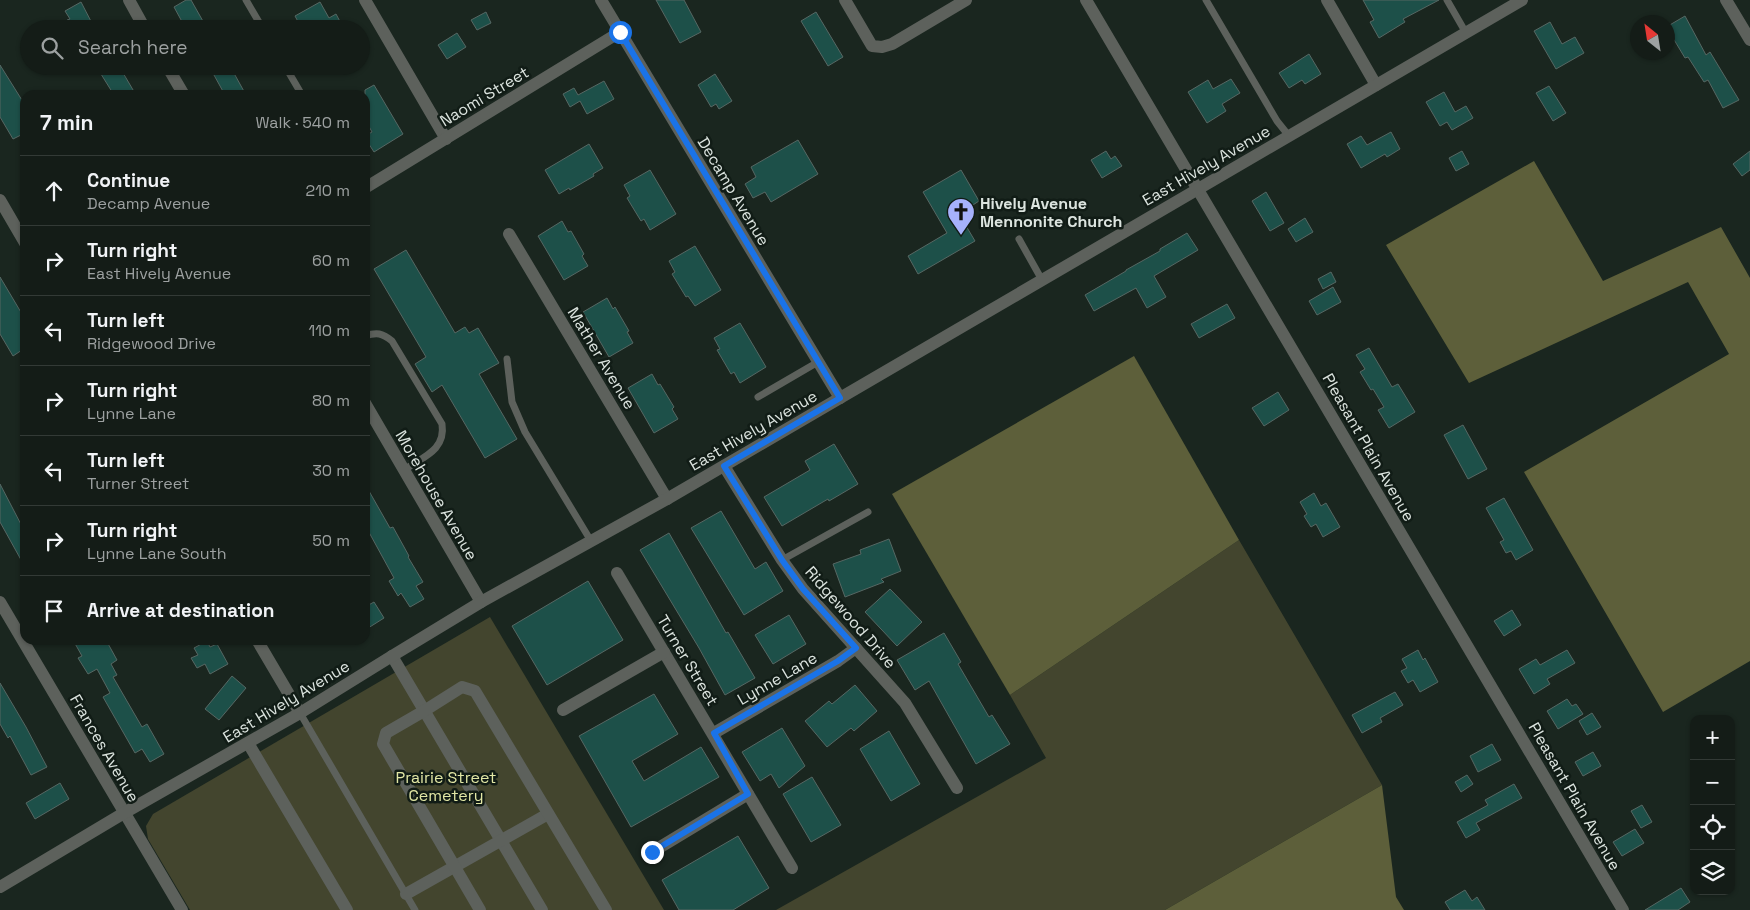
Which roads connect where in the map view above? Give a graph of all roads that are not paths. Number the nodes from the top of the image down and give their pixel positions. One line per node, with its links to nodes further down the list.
1 (128, 0): 13 (street)
2 (246, 0): 14 (lane)
3 (365, 0): 24 (street)
4 (601, 0): 15 (street, Decamp Avenue)
5 (845, 0): 6 (street)
6 (966, 0)
7 (1086, 0): 26 (street, Pleasant Plain Avenue)
8 (1206, 0): 23 (lane)
9 (1327, 0): 20 (street)
10 (1447, 0): 16 (lane)
11 (1522, 0): 16 (street, East Hively Avenue)
12 (1726, 0): 17 (street)
13 (140, 20)
14 (257, 20)
15 (620, 32): 24 (street, Naomi Street); 34 (street, Decamp Avenue)
16 (1466, 33): 20 (street, East Hively Avenue)
17 (1750, 40)
18 (172, 75): 21 (street)
19 (290, 75): 22 (lane)
20 (1376, 85): 23 (street, East Hively Avenue)
21 (181, 90)
22 (299, 90)
23 (1289, 136): 26 (street, East Hively Avenue)
24 (446, 139): 25 (street, Naomi Street)
25 (370, 185)
26 (1198, 189): 31 (street, East Hively Avenue); 74 (street, Pleasant Plain Avenue)
27 (0, 200): 28 (street)
28 (20, 234)
29 (509, 234): 40 (street, Mather Avenue)
30 (1019, 238): 31 (lane)
31 (1042, 280): 36 (street, East Hively Avenue)
32 (370, 334): 39 (lane)
33 (507, 358): 42 (lane)
34 (818, 362): 35 (lane); 36 (street, Decamp Avenue)
35 (758, 397)
36 (840, 398): 38 (street, East Hively Avenue)
37 (370, 412): 39 (street, Morehouse Avenue)
38 (724, 466): 40 (street, East Hively Avenue); 43 (street, Ridgewood Drive)
39 (404, 470): 46 (street, Morehouse Avenue)
40 (667, 499): 42 (street, East Hively Avenue)
41 (868, 512): 43 (lane)
42 (591, 542): 46 (street, East Hively Avenue)
43 (782, 560): 50 (street, Ridgewood Drive)
44 (617, 573): 51 (street, Turner Street)
45 (0, 602): 47 (street, Frances Avenue)
46 (481, 602): 52 (street, East Hively Avenue)
47 (20, 636)
48 (25, 645): 60 (street, Frances Avenue)
49 (260, 645): 55 (street)
50 (856, 648): 56 (street, Lynne Lane); 58 (street, Ridgewood Drive)
51 (664, 652): 53 (street); 56 (street, Turner Street)
52 (392, 656): 54 (street); 55 (street, East Hively Avenue)
53 (563, 710)
54 (424, 712): 61 (street); 62 (street); 64 (street)
55 (300, 713): 57 (street, East Hively Avenue); 67 (lane)
56 (714, 733): 59 (street, Turner Street)
57 (248, 743): 60 (street, East Hively Avenue); 69 (street)
58 (957, 788)
59 (748, 794): 63 (street); 65 (street, Turner Street)
60 (124, 813): 66 (street, East Hively Avenue); 68 (street, Frances Avenue)
61 (548, 814): 62 (street); 73 (street)
62 (501, 842): 64 (street); 72 (street)
63 (652, 852)
64 (455, 867): 67 (street); 71 (street)
65 (792, 868)
66 (0, 887)
67 (406, 894): 70 (lane)
68 (182, 910)
69 (347, 910)
70 (415, 910)
71 (480, 910)
72 (542, 910)
73 (606, 910)
74 (1623, 910)

